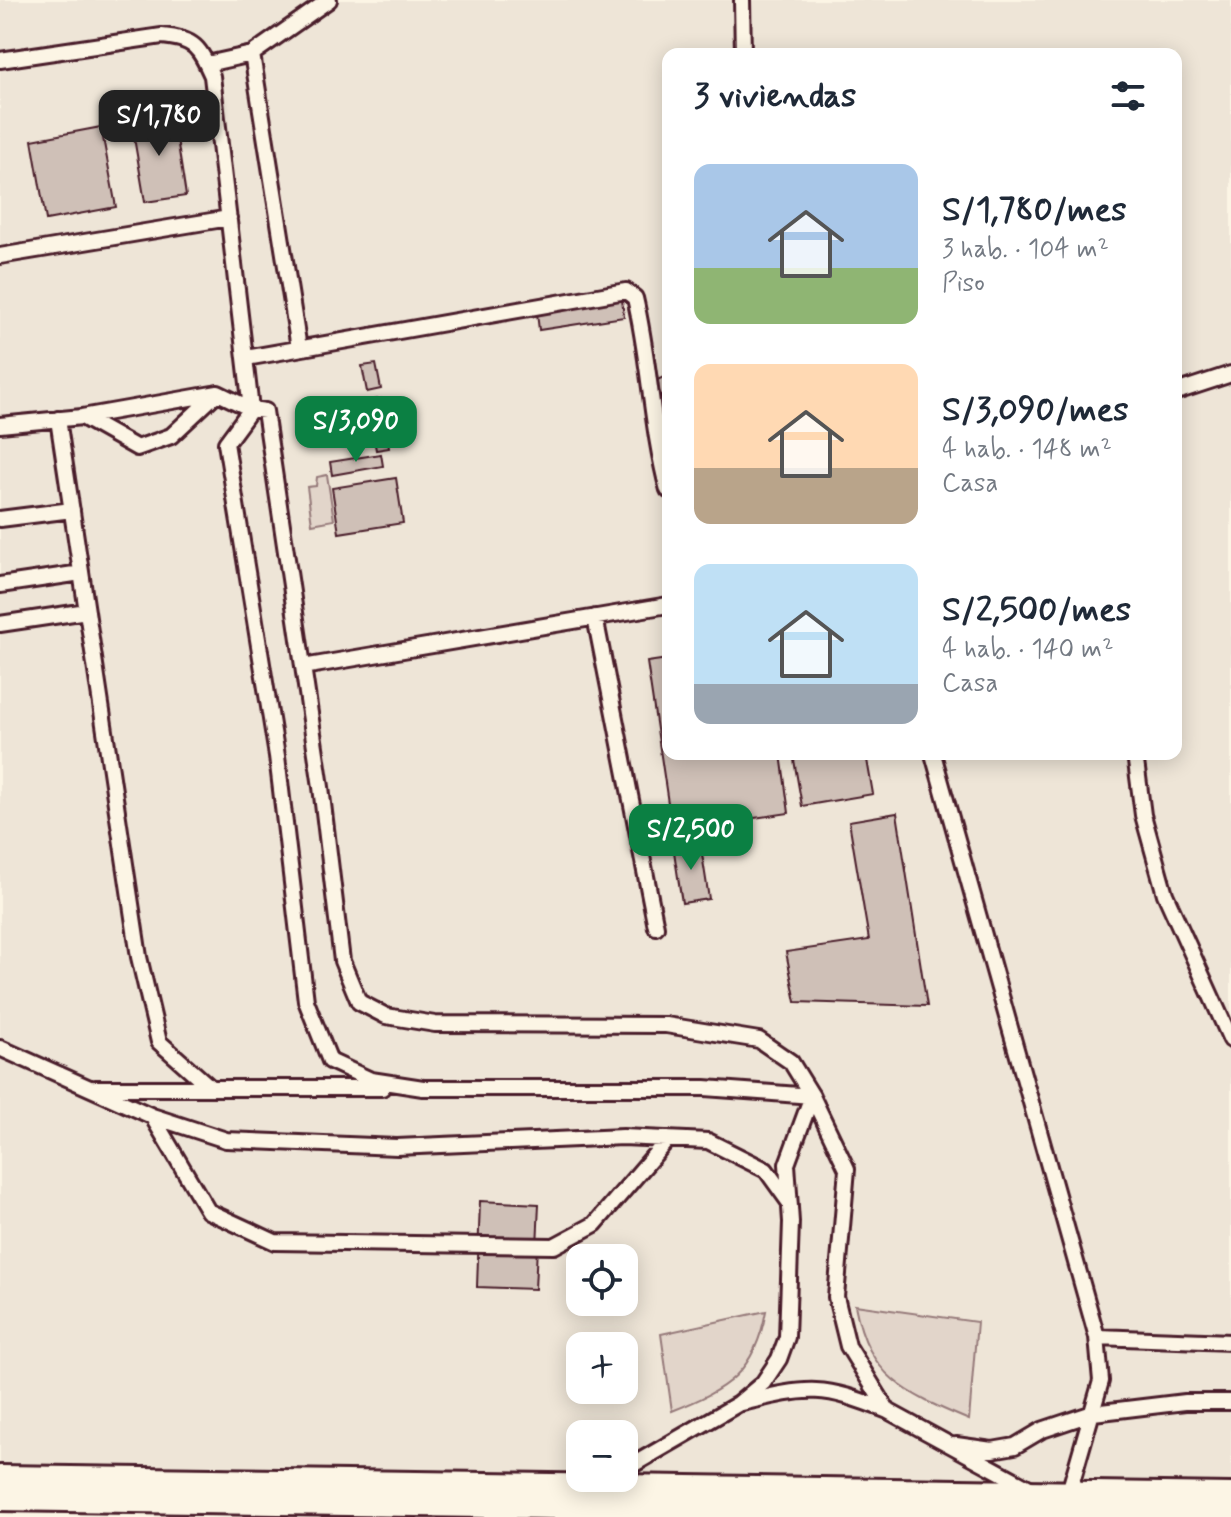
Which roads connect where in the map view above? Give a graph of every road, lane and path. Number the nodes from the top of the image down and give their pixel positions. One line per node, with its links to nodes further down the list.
1 (329, 0): 4 (lane)
2 (742, 0): 3 (lane)
3 (743, 48)
4 (252, 54): 6 (lane); 9 (lane)
5 (0, 60): 6 (lane)
6 (207, 64): 7 (lane)
7 (229, 218): 8 (lane); 10 (lane)
8 (0, 256)
9 (299, 348): 10 (lane); 18 (lane)
10 (246, 358): 14 (lane)
11 (1231, 374): 12 (lane)
12 (1182, 390)
13 (218, 393): 14 (lane); 15 (lane); 15 (lane)
14 (251, 409): 27 (lane); 35 (lane)
15 (82, 417): 16 (lane)
16 (58, 419): 17 (lane); 19 (lane)
17 (0, 425)
18 (662, 458)
19 (72, 510): 20 (lane); 21 (lane)
20 (0, 519)
21 (81, 573): 22 (lane); 24 (lane)
22 (0, 585)
23 (662, 606): 25 (lane)
24 (87, 611): 26 (lane); 34 (lane)
25 (595, 617): 27 (lane); 30 (lane)
26 (0, 624)
27 (303, 667): 36 (lane)
28 (935, 760): 40 (lane)
29 (1136, 760): 31 (lane)
30 (656, 927)
31 (1231, 1040)
32 (0, 1048): 33 (lane)
33 (89, 1088): 34 (lane); 37 (lane)
34 (211, 1088): 35 (lane)
35 (438, 1088): 36 (lane)
36 (812, 1096): 39 (lane); 44 (lane)
37 (152, 1116): 38 (lane); 38 (lane)
38 (668, 1139): 39 (lane)
39 (789, 1202): 43 (lane)
40 (1097, 1337): 41 (lane); 45 (lane)
41 (1231, 1342)
42 (1231, 1402): 45 (lane)
43 (738, 1404): 44 (lane); 47 (lane)
44 (888, 1411): 46 (lane)
45 (1093, 1413): 46 (lane); 51 (lane)
46 (948, 1444): 51 (lane)
47 (638, 1462)
48 (566, 1487): 49 (highway)
49 (0, 1488)
50 (638, 1489): 51 (highway)
51 (1062, 1503): 52 (highway)
52 (1231, 1506)

